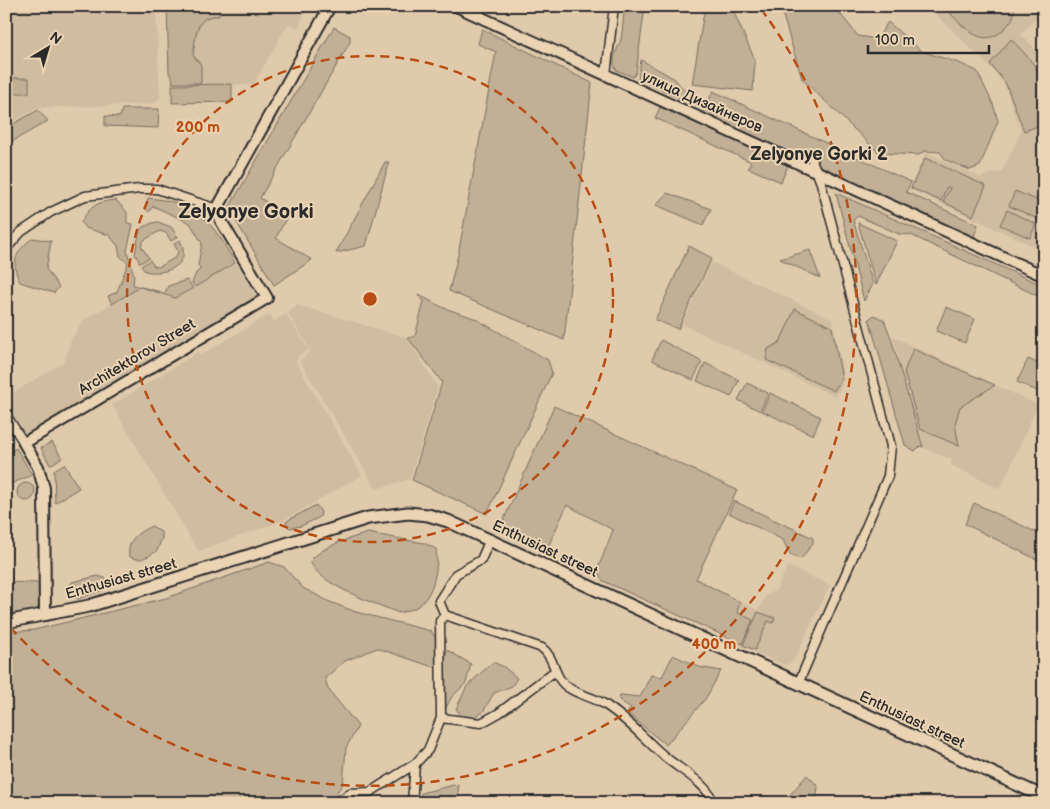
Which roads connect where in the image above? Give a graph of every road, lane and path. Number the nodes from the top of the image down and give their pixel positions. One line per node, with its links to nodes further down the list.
1 (330, 6): 9 (street)
2 (456, 6): 5 (street, улица Дизайнеров)
3 (476, 6): 5 (street)
4 (614, 6): 6 (street)
5 (483, 20): 6 (street, улица Дизайнеров)
6 (606, 75): 8 (street, улица Дизайнеров)
7 (812, 160): 8 (street)
8 (816, 171): 11 (street, улица Дизайнеров); 19 (street)
9 (217, 209): 10 (street); 13 (street, Architektorov Street)
10 (6, 249)
11 (1044, 276)
12 (6, 415): 13 (street)
13 (24, 444): 15 (street)
14 (490, 539): 15 (main road, Enthusiast street); 16 (street); 19 (main road, Enthusiast street)
15 (46, 615): 17 (main road, Enthusiast street)
16 (445, 615): 18 (street); 20 (street)
17 (6, 622)
18 (555, 671): 20 (street); 25 (street)
19 (798, 684): 22 (main road, Enthusiast street)
20 (441, 718): 21 (street)
21 (415, 764): 23 (street); 24 (street)
22 (1044, 797)
23 (336, 803)
24 (412, 803)
25 (714, 803)

